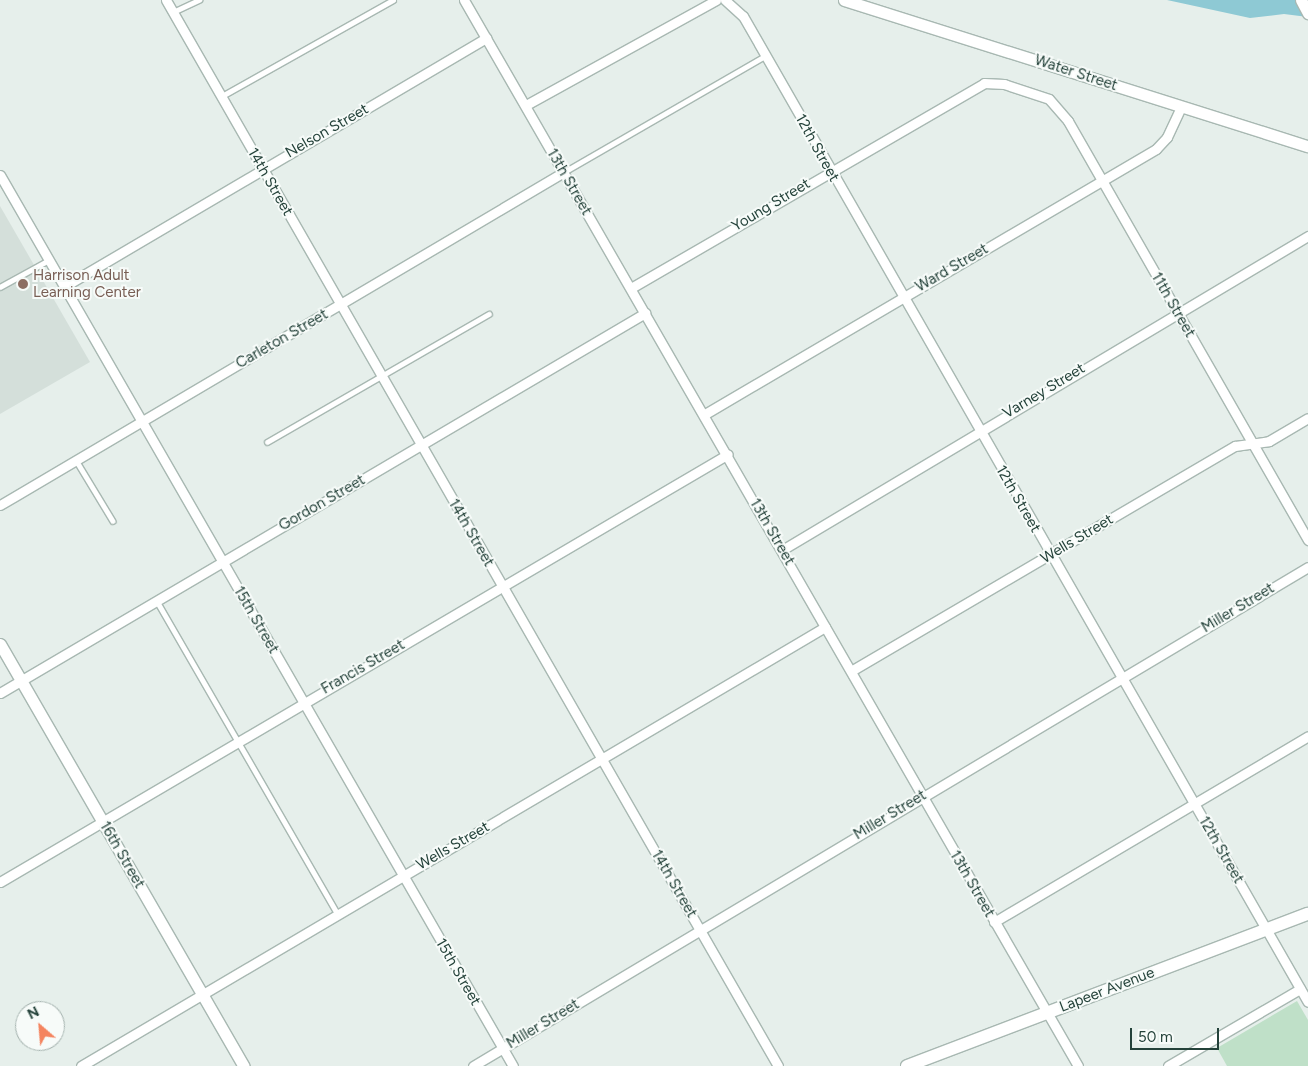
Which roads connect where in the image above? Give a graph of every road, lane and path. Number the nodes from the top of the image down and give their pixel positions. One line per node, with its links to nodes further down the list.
1 (166, 0): 9 (street, 14th Street)
2 (199, 0): 9 (lane)
3 (393, 0): 14 (lane)
4 (464, 0): 11 (street, 13th Street)
5 (716, 0): 15 (street)
6 (725, 0): 12 (street, 12th Street)
7 (844, 0): 16 (street, Water Street)
8 (1300, 0): 10 (street)
9 (173, 12): 14 (street, 14th Street)
10 (1308, 13)
11 (486, 38): 15 (street, 13th Street); 18 (street, Nelson Street)
12 (765, 56): 19 (street, 12th Street); 20 (lane)
13 (1021, 89): 19 (street, Young Street); 22 (street, 11th Street)
14 (222, 96): 18 (street, 14th Street)
15 (526, 105): 20 (street, 13th Street)
16 (1181, 107): 17 (street, Water Street); 22 (street, Ward Street)
17 (1306, 145)
18 (262, 169): 25 (street, Nelson Street); 29 (street, 14th Street)
19 (829, 171): 27 (street, Young Street); 28 (street, 12th Street)
20 (564, 172): 27 (street, 13th Street); 29 (street, Carleton Street)
21 (0, 174): 24 (street, 15th Street)
22 (1101, 181): 28 (street, Ward Street); 30 (street, 11th Street)
23 (1308, 236): 30 (street, Varney Street)
24 (50, 260): 25 (street, 15th Street); 26 (lane)
25 (65, 286): 36 (street, 15th Street)
26 (0, 287)
27 (631, 288): 31 (street, 13th Street)
28 (902, 297): 34 (street, Ward Street); 37 (street, 12th Street)
29 (340, 305): 33 (street, 14th Street); 36 (street, Carleton Street)
30 (1177, 312): 37 (street, Varney Street); 39 (street, 11th Street)
31 (645, 313): 34 (street, 13th Street); 40 (street, Gordon Street)
32 (489, 314): 33 (lane)
33 (381, 376): 38 (lane); 40 (street, 14th Street)
34 (705, 414): 41 (street, 13th Street)
35 (1308, 418): 39 (street, Wells Street)
36 (141, 421): 42 (street, Carleton Street); 48 (street, 15th Street)
37 (979, 430): 46 (street, Varney Street); 47 (street, 12th Street)
38 (267, 442)
39 (1252, 443): 45 (street, 11th Street); 47 (street, Wells Street)
40 (421, 445): 48 (street, Gordon Street); 50 (street, 14th Street)
41 (728, 454): 46 (street, 13th Street); 50 (street, Francis Street)
42 (76, 460): 43 (street, Carleton Street); 44 (lane)
43 (0, 505)
44 (113, 520)
45 (1308, 540)
46 (782, 550): 52 (street, 13th Street)
47 (1050, 555): 54 (street, Wells Street); 55 (street, 12th Street)
48 (222, 562): 51 (street, Gordon Street); 58 (street, 15th Street)
49 (1308, 567): 55 (street, Miller Street)
50 (501, 586): 58 (street, Francis Street); 61 (street, 14th Street)
51 (157, 601): 56 (street, Gordon Street); 60 (lane)
52 (825, 627): 54 (street, 13th Street); 61 (street, Wells Street)
53 (0, 644): 56 (street, 16th Street)
54 (851, 671): 62 (street, 13th Street)
55 (1121, 678): 62 (street, Miller Street); 63 (street, 12th Street)
56 (21, 681): 57 (street, Gordon Street); 64 (street, 16th Street)
57 (0, 693)
58 (303, 702): 60 (street, Francis Street); 65 (street, 15th Street)
59 (1308, 736): 63 (street)
60 (237, 742): 64 (street, Francis Street); 67 (lane)
61 (602, 758): 65 (street, Wells Street); 70 (street, 14th Street)
62 (922, 796): 69 (street, 13th Street); 70 (street, Miller Street)
63 (1194, 803): 69 (street); 71 (street, 12th Street)
64 (103, 821): 66 (street, Francis Street); 73 (street, 16th Street)
65 (402, 875): 67 (street, Wells Street); 76 (street, 15th Street)
66 (0, 882)
67 (338, 914): 73 (street, Wells Street)
68 (1308, 914): 71 (main road, Lapeer Avenue)
69 (994, 922): 75 (street, 13th Street)
70 (700, 929): 76 (street, Miller Street); 81 (street, 14th Street)
71 (1267, 929): 72 (street, 12th Street); 75 (main road, Lapeer Avenue)
72 (1300, 989): 74 (street, 12th Street); 84 (street)
73 (202, 993): 77 (street, Wells Street); 78 (street, 16th Street)
74 (1308, 1002)
75 (1047, 1012): 82 (main road, Lapeer Avenue); 83 (street, 13th Street)
76 (503, 1048): 79 (street, Miller Street); 80 (street, 15th Street)
77 (82, 1066)
78 (244, 1066)
79 (473, 1066)
80 (513, 1066)
81 (778, 1066)
82 (907, 1066)
83 (1078, 1066)
84 (1168, 1066)

